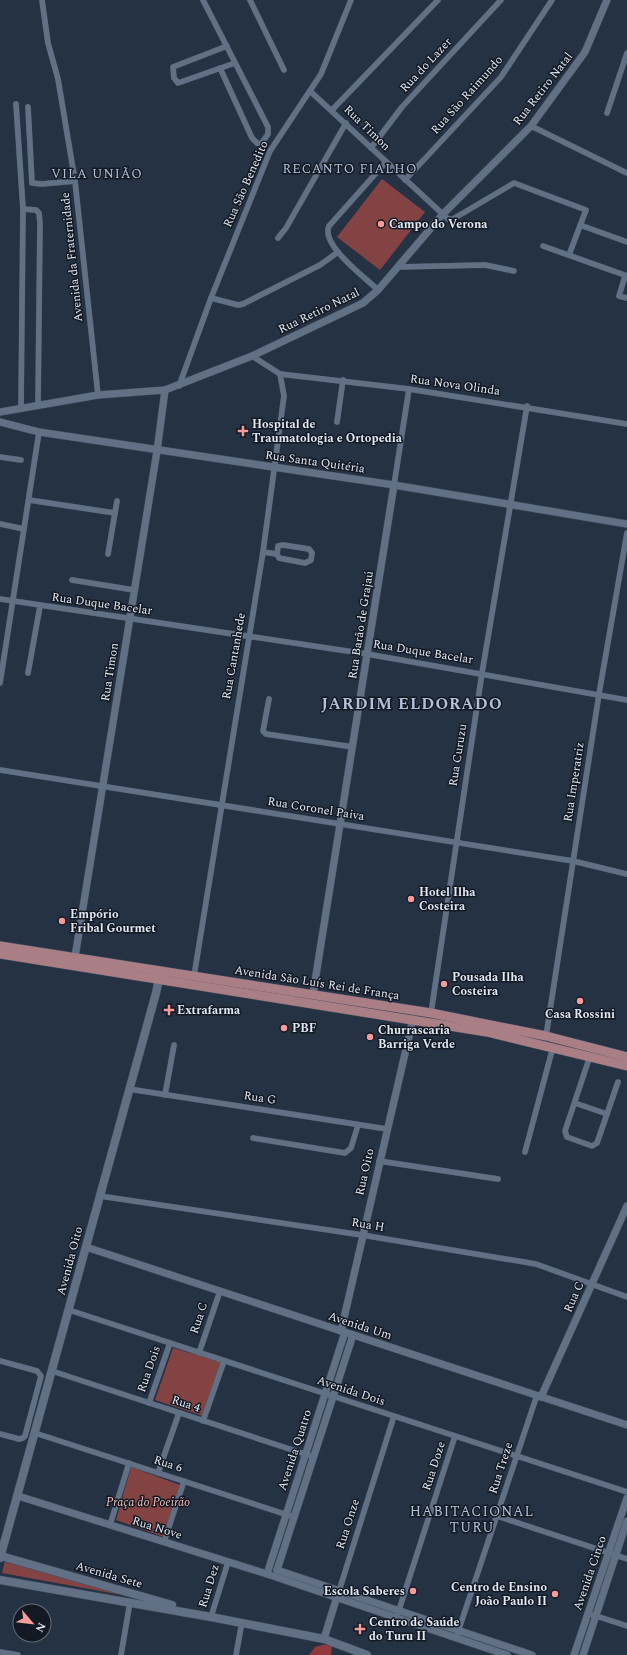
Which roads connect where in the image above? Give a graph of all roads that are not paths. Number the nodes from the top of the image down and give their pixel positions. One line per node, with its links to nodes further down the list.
1 (42, 0): 25 (street, Avenida da Fraternidade)
2 (203, 0): 9 (street)
3 (250, 0): 13 (street)
4 (351, 0): 14 (street, Rua São Benedito)
5 (438, 0): 17 (street)
6 (501, 0): 21 (street, Rua do Lazer)
7 (552, 0): 24 (street, Rua São Raimundo)
8 (607, 0): 20 (street, Rua Retiro Natal)
9 (227, 46): 11 (street); 12 (street)
10 (627, 53): 18 (street)
11 (235, 63): 12 (street); 12 (street)
12 (220, 68)
13 (284, 70)
14 (311, 92): 17 (street, Rua Timon); 38 (street, Rua São Benedito)
15 (16, 104): 26 (street)
16 (28, 107): 25 (street)
17 (332, 110): 19 (street, Rua Timon)
18 (607, 113)
19 (346, 123): 21 (street, Rua Timon); 29 (street)
20 (531, 126): 23 (street); 27 (street, Rua Retiro Natal)
21 (371, 148): 22 (street, Rua Timon)
22 (386, 162): 24 (street, Rua Timon); 32 (street)
23 (627, 173)
24 (406, 180): 27 (street, Rua Timon)
25 (75, 181): 46 (street, Avenida da Fraternidade)
26 (23, 209): 47 (street); 49 (street)
27 (443, 214): 28 (street); 34 (street, Rua Retiro Natal)
28 (580, 225): 30 (street); 33 (street)
29 (278, 238)
30 (627, 242)
31 (543, 246): 33 (street)
32 (338, 252): 37 (street); 38 (street)
33 (569, 255): 36 (street)
34 (398, 267): 35 (street); 37 (street, Rua Retiro Natal)
35 (514, 271)
36 (626, 276): 39 (street)
37 (378, 290): 40 (street, Rua Retiro Natal)
38 (211, 298): 43 (street, Rua São Benedito)
39 (627, 298)
40 (252, 356): 41 (street); 43 (street, Rua Retiro Natal)
41 (280, 374): 42 (street, Rua Nova Olinda); 58 (street, Rua Cantanhede)
42 (343, 380): 44 (street, Rua Nova Olinda); 52 (street)
43 (179, 386): 45 (street, Rua Retiro Natal)
44 (409, 389): 48 (street, Rua Nova Olinda); 59 (street, Rua Barão de Grajaú)
45 (165, 390): 46 (street, Rua Retiro Natal); 55 (street, Rua Timon)
46 (98, 395): 47 (street, Rua Retiro Natal)
47 (38, 405): 49 (street, Rua Retiro Natal)
48 (527, 406): 53 (street, Rua Nova Olinda); 62 (street, Rua Curuzu)
49 (21, 409): 50 (street, Rua Retiro Natal)
50 (0, 412)
51 (0, 422): 54 (street, Rua Santa Quitéria)
52 (337, 422)
53 (627, 424)
54 (39, 432): 55 (street, Rua Santa Quitéria); 60 (street)
55 (157, 450): 58 (street, Rua Santa Quitéria); 72 (street, Rua Timon)
56 (0, 457): 57 (street)
57 (21, 460)
58 (275, 467): 59 (street, Rua Santa Quitéria); 68 (street, Rua Cantanhede)
59 (394, 485): 62 (street, Rua Santa Quitéria); 78 (street, Rua Barão de Grajaú)
60 (29, 500): 63 (street); 66 (street)
61 (117, 501): 63 (street)
62 (511, 504): 65 (street, Rua Santa Quitéria); 80 (street, Rua Curuzu)
63 (115, 513): 69 (street)
64 (0, 524): 66 (street)
65 (627, 524)
66 (24, 529): 74 (street)
67 (627, 533): 82 (street, Rua Imperatriz)
68 (262, 552): 70 (street); 77 (street, Rua Cantanhede)
69 (108, 554)
70 (277, 554): 70 (street)
71 (72, 580): 72 (street)
72 (134, 590): 76 (street, Rua Timon)
73 (0, 599): 74 (street, Rua Duque Bacelar)
74 (13, 602): 75 (street, Rua Duque Bacelar); 81 (street)
75 (40, 606): 76 (street, Rua Duque Bacelar); 79 (street)
76 (129, 620): 77 (street, Rua Duque Bacelar); 87 (street, Rua Timon)
77 (249, 636): 78 (street, Rua Duque Bacelar); 88 (street, Rua Cantanhede)
78 (367, 654): 80 (street, Rua Duque Bacelar); 85 (street, Rua Barão de Grajaú)
79 (28, 673)
80 (482, 673): 82 (street, Rua Duque Bacelar); 90 (street, Rua Curuzu)
81 (0, 682)
82 (599, 694): 84 (street, Rua Duque Bacelar); 91 (street, Rua Imperatriz)
83 (269, 699): 85 (street)
84 (627, 700)
85 (353, 747): 89 (street, Rua Barão de Grajaú)
86 (0, 770): 87 (street, Rua Coronel Paiva)
87 (103, 787): 88 (street, Rua Coronel Paiva); 95 (street, Rua Timon)
88 (220, 804): 89 (street, Rua Coronel Paiva); 97 (street, Rua Cantanhede)
89 (341, 824): 90 (street, Rua Coronel Paiva); 98 (street, Rua Barão de Grajaú)
90 (456, 843): 91 (street, Rua Coronel Paiva); 100 (street, Rua Curuzu)
91 (573, 860): 92 (street, Rua Coronel Paiva); 102 (street, Rua Imperatriz)
92 (627, 874)
93 (0, 946): 95 (main road, Avenida São Luís Rei de França)
94 (0, 954): 96 (main road, Avenida São Luís Rei de França)
95 (75, 957): 96 (main road, Avenida São Luís Rei de França)
96 (158, 975): 97 (main road, Avenida São Luís Rei de França); 99 (main road, Avenida São Luís Rei de França); 109 (main road, Avenida Oito)
97 (194, 976): 98 (main road, Avenida São Luís Rei de França)
98 (313, 994): 99 (street); 100 (main road, Avenida São Luís Rei de França)
99 (318, 1004): 101 (main road, Avenida São Luís Rei de França)
100 (431, 1013): 102 (main road, Avenida São Luís Rei de França)
101 (414, 1019): 104 (main road, Avenida São Luís Rei de França); 114 (street, Rua Oito)
102 (546, 1036): 106 (main road, Avenida São Luís Rei de França)
103 (174, 1045): 110 (street)
104 (553, 1047): 105 (main road, Avenida São Luís Rei de França); 116 (street)
105 (590, 1056): 107 (main road, Avenida São Luís Rei de França); 111 (street)
106 (627, 1057)
107 (627, 1066)
108 (618, 1082): 112 (street)
109 (129, 1089): 110 (street, Rua G); 119 (main road, Avenida Oito)
110 (165, 1095): 113 (street, Rua G)
111 (575, 1103): 112 (street); 112 (street)
112 (607, 1114)
113 (358, 1125): 114 (street, Rua G); 115 (street)
114 (387, 1129): 117 (street, Rua Oito)
115 (253, 1138)
116 (526, 1152)
117 (379, 1161): 118 (street); 121 (street, Rua Oito)
118 (498, 1179)
119 (100, 1196): 121 (street, Rua H); 122 (main road, Avenida Oito)
120 (627, 1206): 123 (street, Rua C)
121 (362, 1235): 123 (street, Rua H); 127 (street, Rua Oito)
122 (86, 1247): 124 (street, Avenida Um); 126 (main road, Avenida Oito)
123 (592, 1284): 125 (street, Rua H); 136 (street, Rua C)
124 (220, 1291): 127 (street, Avenida Um); 130 (street, Rua C)
125 (627, 1297)
126 (69, 1310): 129 (street, Avenida Dois); 133 (main road, Avenida Oito)
127 (343, 1332): 128 (street, Avenida Um); 134 (street, Avenida Quatro)
128 (353, 1335): 135 (street, Avenida Quatro); 136 (street, Avenida Um)
129 (170, 1343): 130 (street, Avenida Dois); 137 (street, Rua Dois)
130 (199, 1353): 132 (street, Avenida Dois)
131 (0, 1361): 138 (street)
132 (224, 1361): 134 (street, Avenida Dois); 142 (street)
133 (52, 1371): 137 (street, Rua 4); 139 (main road, Avenida Oito)
134 (325, 1394): 135 (street, Avenida Dois); 147 (street, Avenida Quatro)
135 (333, 1396): 141 (street, Avenida Dois); 149 (street, Avenida Quatro)
136 (539, 1396): 143 (street, Avenida Um); 148 (street, Rua Treze)
137 (149, 1403): 140 (street, Rua 4)
138 (32, 1408): 139 (street); 145 (street)
139 (41, 1411): 144 (main road, Avenida Oito)
140 (179, 1413): 142 (street, Rua 4); 151 (street)
141 (394, 1416): 146 (street, Avenida Dois); 169 (street, Rua Onze)
142 (203, 1421): 147 (street, Rua 4)
143 (627, 1424)
144 (35, 1433): 150 (street, Rua 6); 154 (main road, Avenida Oito)
145 (0, 1434)
146 (455, 1436): 148 (street, Avenida Dois); 171 (street, Rua Doze)
147 (305, 1455): 149 (street, Rua 4); 156 (street, Avenida Quatro)
148 (516, 1456): 153 (street, Avenida Dois); 157 (street, Rua Treze)
149 (314, 1457): 158 (street, Avenida Quatro)
150 (129, 1463): 151 (street, Rua 6); 160 (street)
151 (158, 1473): 152 (street, Rua 6)
152 (184, 1481): 156 (street, Rua 6); 161 (street)
153 (627, 1492)
154 (15, 1495): 160 (street, Rua Nove); 163 (main road, Avenida Oito)
155 (627, 1498): 162 (street, Avenida Cinco)
156 (286, 1514): 158 (street, Rua 6); 167 (street, Avenida Quatro)
157 (497, 1516): 162 (street); 176 (street, Rua Treze)
158 (294, 1517): 166 (street, Avenida Quatro)
159 (627, 1521): 162 (street, Avenida Cinco)
160 (110, 1525): 161 (street, Rua Nove)
161 (164, 1542): 165 (street, Rua Nove)
162 (612, 1554): 164 (street); 172 (street, Avenida Cinco)
163 (0, 1557): 173 (main road, Avenida Sete)
164 (627, 1559)
165 (228, 1562): 167 (street, Rua Nove); 173 (street, Rua Dez)
166 (277, 1570): 167 (street); 169 (street)
167 (267, 1574): 169 (street)
168 (0, 1580): 170 (main road, Avenida Sete)
169 (338, 1594): 171 (street); 177 (street, Rua Onze)
170 (130, 1602): 173 (main road, Avenida Sete); 180 (street)
171 (398, 1614): 176 (street)
172 (592, 1614): 175 (street); 185 (street, Avenida Cinco); 186 (street, Avenida Cinco)
173 (211, 1617): 174 (main road, Avenida Sete)
174 (242, 1622): 177 (main road, Avenida Sete); 181 (street)
175 (627, 1626)
176 (457, 1634): 183 (street); 184 (street)
177 (324, 1639): 182 (main road, Avenida Sete)
178 (0, 1652): 179 (street)
179 (18, 1655)
180 (121, 1655)
181 (236, 1655)
182 (367, 1655)
183 (507, 1655)
184 (532, 1655)
185 (574, 1655)
186 (583, 1655)

